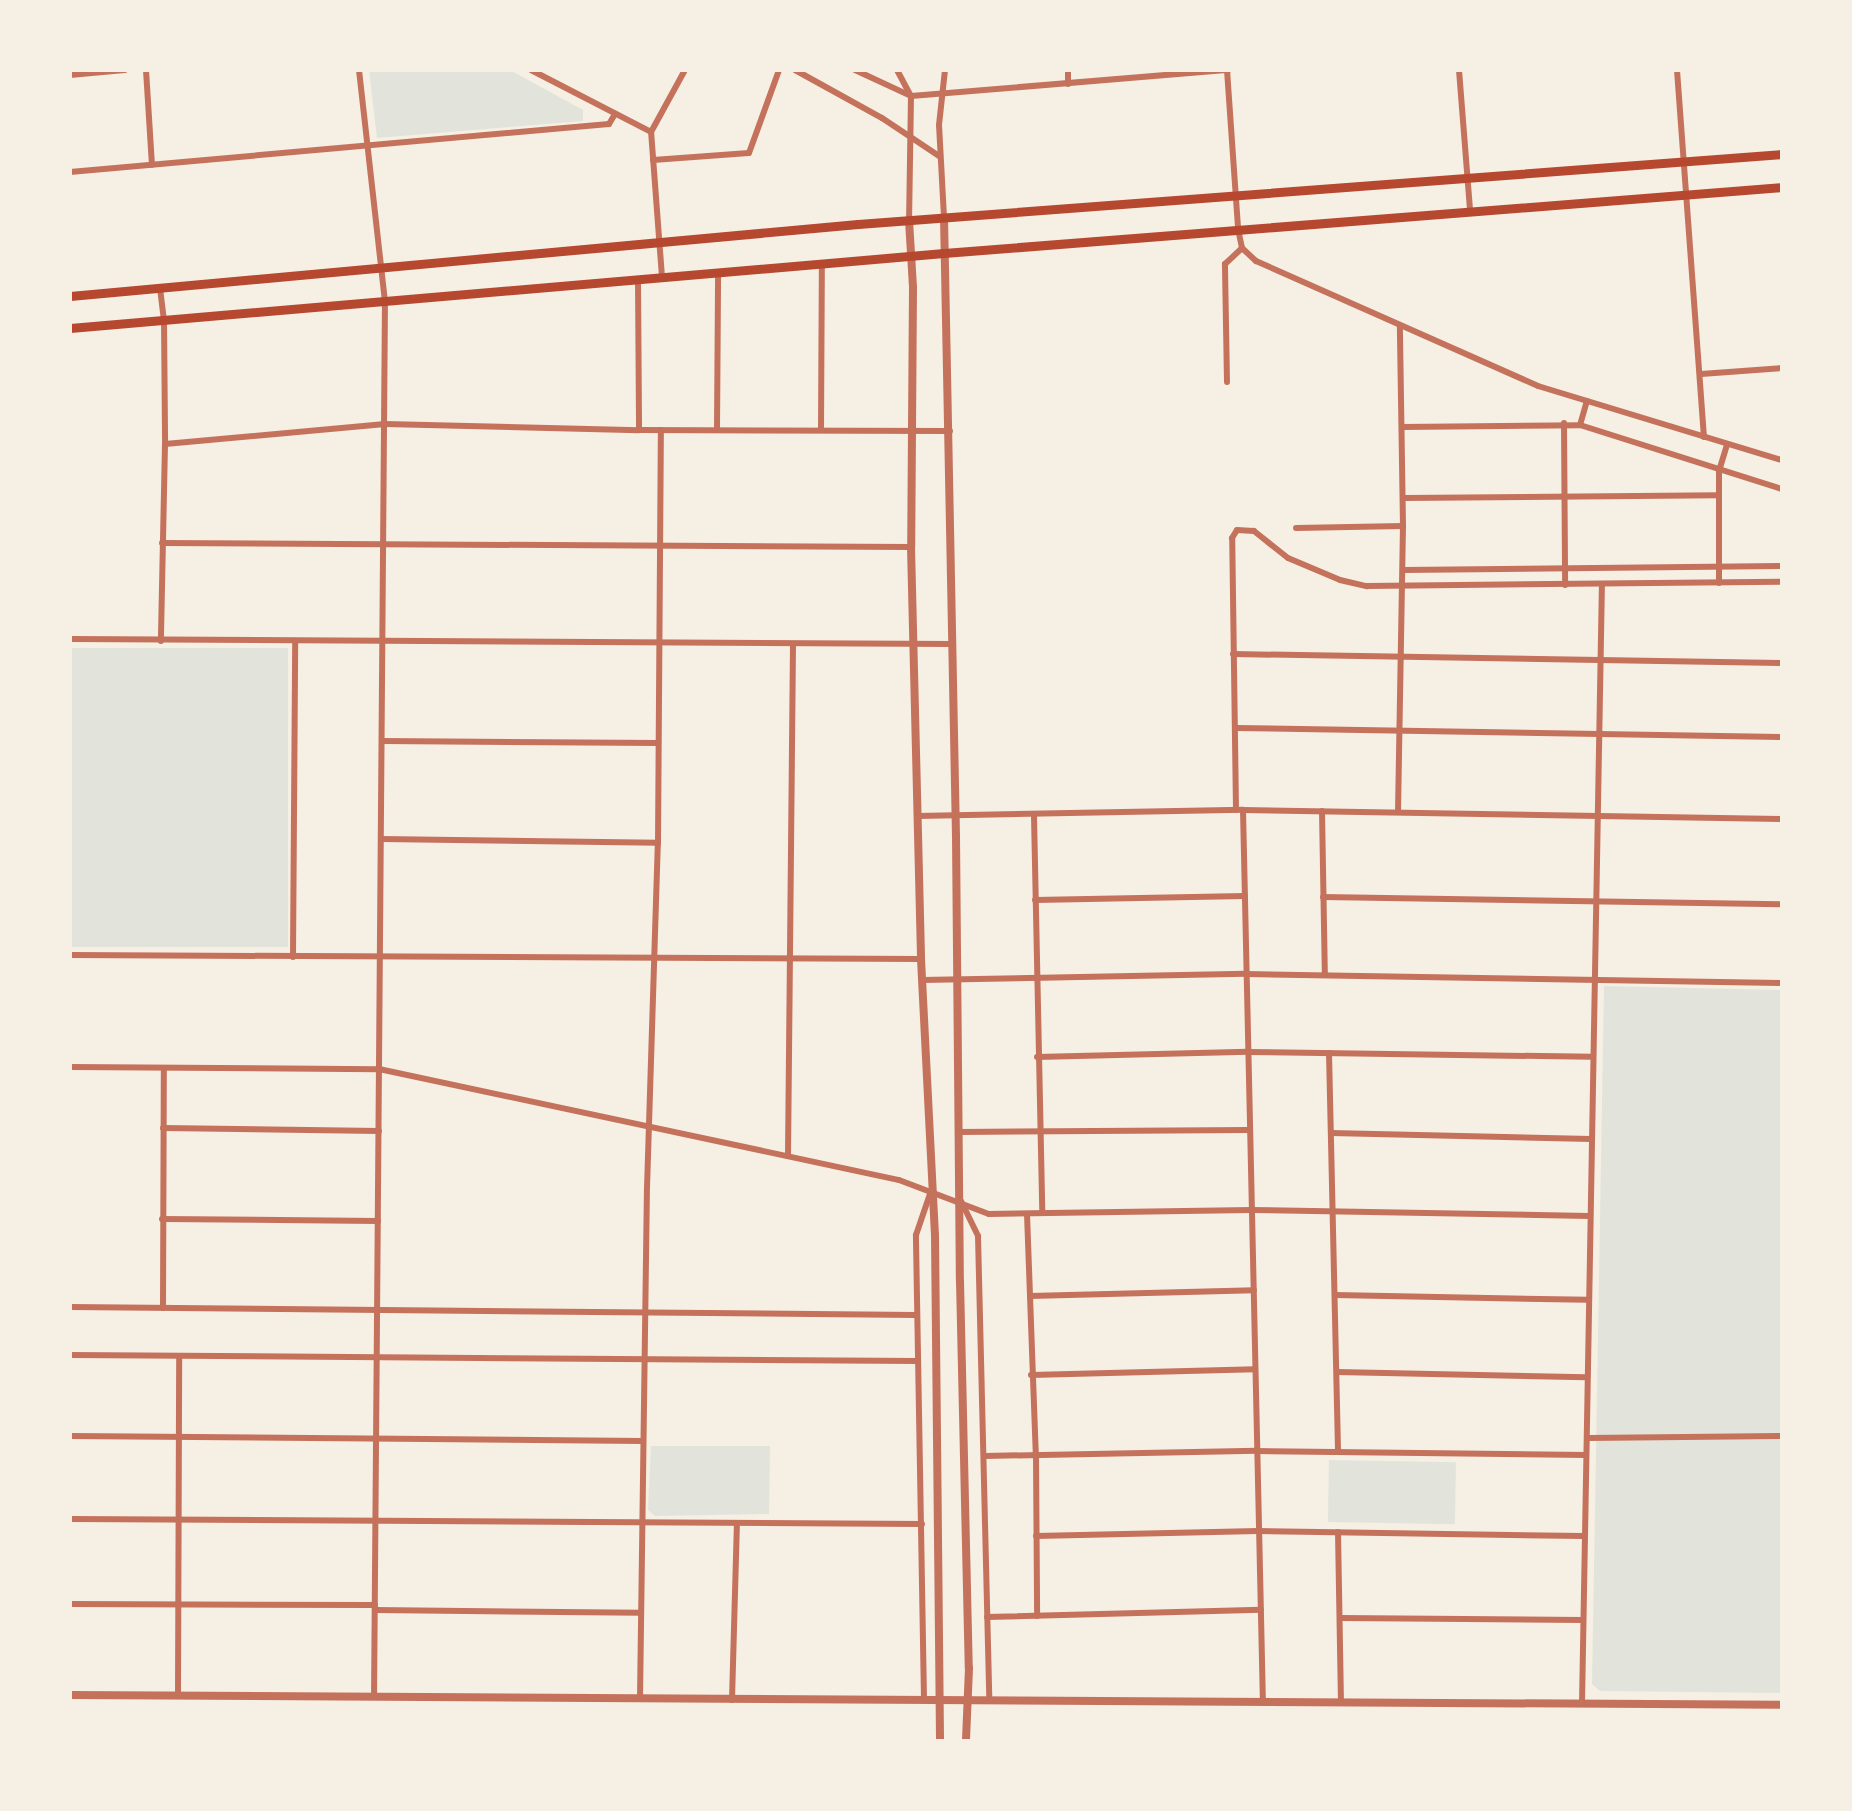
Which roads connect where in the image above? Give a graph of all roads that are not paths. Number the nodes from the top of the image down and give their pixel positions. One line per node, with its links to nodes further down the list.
1 (125, 70): 15 (street)
2 (146, 70): 28 (street)
3 (359, 70): 23 (street)
4 (531, 70): 20 (street)
5 (685, 70): 21 (street)
6 (779, 70): 26 (street)
7 (795, 70): 22 (street)
8 (855, 70): 19 (street)
9 (897, 70): 19 (street)
10 (945, 70): 18 (street)
11 (1068, 70): 17 (street)
12 (1228, 70): 17 (street); 32 (street)
13 (1459, 70): 30 (street)
14 (1677, 70): 27 (street)
15 (106, 71): 16 (street)
16 (70, 75)
17 (1068, 84): 18 (street)
18 (943, 91): 19 (street); 25 (street)
19 (911, 96): 22 (street)
20 (615, 114): 21 (street); 23 (street)
21 (651, 132): 26 (street)
22 (912, 141): 25 (street); 36 (street)
23 (368, 146): 28 (street); 43 (street)
24 (1782, 154): 27 (main road)
25 (939, 156): 35 (street)
26 (653, 160): 38 (street)
27 (1684, 162): 30 (main road); 33 (street)
28 (152, 165): 29 (street)
29 (70, 172)
30 (1468, 179): 32 (main road); 34 (street)
31 (1782, 187): 33 (main road)
32 (1235, 194): 35 (main road); 37 (street)
33 (1687, 194): 34 (main road); 54 (street)
34 (1470, 211): 37 (main road)
35 (944, 217): 36 (main road); 40 (street)
36 (909, 220): 38 (main road); 41 (street)
37 (1238, 229): 39 (street); 40 (main road)
38 (659, 242): 43 (main road); 45 (street)
39 (1242, 248): 51 (street); 55 (street)
40 (944, 253): 41 (main road); 65 (street)
41 (912, 257): 42 (main road); 66 (street)
42 (822, 263): 44 (main road); 64 (street)
43 (383, 270): 47 (main road); 49 (street)
44 (718, 272): 45 (main road); 63 (street)
45 (662, 277): 46 (main road)
46 (638, 279): 49 (main road); 61 (street)
47 (160, 288): 48 (main road); 50 (street)
48 (70, 296)
49 (385, 300): 50 (main road); 58 (street)
50 (164, 319): 52 (main road); 68 (street)
51 (1400, 326): 56 (street); 60 (street)
52 (70, 328)
53 (1782, 368): 54 (street)
54 (1701, 374): 67 (street)
55 (1227, 382)
56 (1587, 401): 59 (street); 67 (street)
57 (1564, 423): 59 (street); 60 (street); 74 (street)
58 (385, 424): 61 (street); 68 (street); 79 (street)
59 (1580, 425): 71 (street)
60 (1402, 427): 75 (street)
61 (639, 430): 62 (street)
62 (661, 430): 63 (street); 80 (street)
63 (717, 430): 64 (street)
64 (821, 430): 66 (street)
65 (950, 431): 66 (street); 96 (street)
66 (909, 432): 81 (street)
67 (1704, 437): 69 (street)
68 (165, 444): 78 (street)
69 (1727, 444): 70 (street); 71 (street)
70 (1782, 460)
71 (1719, 471): 72 (street); 73 (street)
72 (1782, 489)
73 (1718, 495): 74 (street); 83 (street)
74 (1564, 497): 75 (street); 84 (street)
75 (1403, 498): 76 (street)
76 (1403, 526): 77 (street); 85 (street)
77 (1296, 528)
78 (162, 543): 79 (street); 93 (street)
79 (383, 544): 80 (street); 92 (street)
80 (658, 546): 81 (street); 95 (street)
81 (911, 547): 98 (street)
82 (1782, 566): 83 (street)
83 (1719, 567): 84 (street); 87 (street)
84 (1565, 568): 85 (street); 88 (street)
85 (1403, 570): 90 (street)
86 (1782, 582): 87 (street)
87 (1719, 583): 89 (street)
88 (1565, 585): 89 (street); 90 (street)
89 (1602, 586): 101 (street)
90 (1403, 587): 99 (street); 100 (street)
91 (70, 639): 93 (street)
92 (383, 640): 94 (street); 95 (street); 107 (street)
93 (161, 641): 94 (street)
94 (295, 641): 125 (street)
95 (657, 643): 97 (street); 108 (street)
96 (951, 644): 98 (street); 114 (street)
97 (793, 645): 98 (street); 129 (street)
98 (914, 645): 113 (street)
99 (1233, 654): 100 (street); 103 (street)
100 (1401, 656): 101 (street); 104 (street)
101 (1598, 659): 102 (street); 105 (street)
102 (1782, 663)
103 (1236, 728): 104 (street); 109 (street)
104 (1400, 729): 105 (street); 111 (street)
105 (1597, 734): 106 (street); 112 (street)
106 (1782, 737)
107 (382, 741): 108 (street); 117 (street)
108 (658, 743): 118 (street)
109 (1240, 810): 110 (street); 115 (street); 119 (street)
110 (1322, 811): 111 (street); 120 (street)
111 (1398, 812): 112 (street)
112 (1597, 815): 116 (street); 122 (street)
113 (917, 816): 114 (street); 127 (street)
114 (955, 816): 115 (street); 132 (street)
115 (1034, 816): 121 (street)
116 (1782, 819)
117 (381, 839): 118 (street); 126 (street)
118 (658, 843): 128 (street)
119 (1245, 896): 121 (street); 130 (street)
120 (1323, 897): 122 (street); 131 (street)
121 (1035, 900): 133 (street)
122 (1595, 901): 123 (street); 135 (street)
123 (1782, 904)
124 (70, 955): 125 (street)
125 (293, 957): 126 (street)
126 (381, 958): 128 (street); 143 (street)
127 (921, 959): 129 (street); 134 (street)
128 (656, 961): 129 (street); 144 (street)
129 (789, 961): 152 (street)
130 (1246, 974): 131 (street); 133 (street); 137 (street)
131 (1325, 975): 135 (street)
132 (955, 979): 133 (street); 134 (street); 148 (street)
133 (1036, 979): 139 (street)
134 (922, 980): 153 (street)
135 (1593, 980): 136 (street); 140 (street)
136 (1782, 983)
137 (1248, 1052): 138 (street); 139 (street); 146 (street)
138 (1329, 1053): 140 (street); 149 (street)
139 (1037, 1057): 150 (street)
140 (1592, 1057): 151 (street)
141 (70, 1067): 142 (street)
142 (164, 1068): 143 (street); 145 (street)
143 (379, 1069): 144 (street); 147 (street)
144 (649, 1125): 152 (street); 169 (street)
145 (163, 1128): 147 (street); 160 (street)
146 (1249, 1130): 150 (street); 155 (street)
147 (379, 1131): 161 (street)
148 (960, 1132): 150 (street); 154 (street)
149 (1331, 1133): 151 (street); 156 (street)
150 (1040, 1134): 157 (street)
151 (1591, 1139): 159 (street)
152 (788, 1156): 153 (street)
153 (931, 1191): 154 (street); 170 (street); 221 (street)
154 (961, 1201): 158 (street); 190 (street); 222 (street)
155 (1251, 1210): 156 (street); 157 (street); 162 (street)
156 (1333, 1211): 159 (street); 163 (street)
157 (1042, 1213): 158 (street)
158 (1027, 1214): 164 (street)
159 (1589, 1216): 165 (street)
160 (162, 1219): 161 (street); 167 (street)
161 (378, 1221): 168 (street)
162 (1254, 1290): 164 (street); 176 (street)
163 (1335, 1295): 165 (street); 177 (street)
164 (1030, 1296): 178 (street)
165 (1588, 1300): 179 (street)
166 (70, 1307): 167 (street)
167 (163, 1308): 168 (street)
168 (377, 1310): 169 (street); 173 (street)
169 (645, 1313): 170 (street); 174 (street)
170 (916, 1315): 175 (street)
171 (70, 1355): 172 (street)
172 (179, 1356): 173 (street); 182 (street)
173 (377, 1357): 174 (street); 184 (street)
174 (644, 1360): 175 (street); 185 (street)
175 (918, 1361): 196 (street)
176 (1255, 1369): 178 (street); 186 (street)
177 (1337, 1372): 179 (street); 187 (street)
178 (1031, 1375): 188 (street)
179 (1586, 1377): 183 (street)
180 (70, 1436): 182 (street)
181 (1782, 1436): 183 (street)
182 (179, 1437): 184 (street); 192 (street)
183 (1587, 1438): 189 (street)
184 (376, 1439): 185 (street); 193 (street)
185 (643, 1441): 194 (street)
186 (1257, 1451): 187 (street); 188 (street); 197 (street)
187 (1338, 1451): 189 (street)
188 (1036, 1455): 190 (street); 199 (street)
189 (1586, 1455): 200 (street)
190 (985, 1456): 207 (street)
191 (70, 1519): 192 (street)
192 (178, 1520): 193 (street); 202 (street)
193 (376, 1521): 194 (street); 203 (street)
194 (642, 1522): 195 (street); 205 (street)
195 (737, 1523): 196 (street); 215 (street)
196 (922, 1524): 214 (street)
197 (1258, 1531): 198 (street); 199 (street); 204 (street)
198 (1338, 1532): 200 (street); 208 (street)
199 (1036, 1536): 206 (street)
200 (1583, 1536): 209 (street)
201 (70, 1604): 202 (street)
202 (179, 1605): 203 (street); 211 (street)
203 (375, 1608): 205 (street); 212 (street)
204 (1261, 1610): 206 (street); 217 (street)
205 (641, 1613): 213 (street)
206 (1037, 1616): 207 (street)
207 (987, 1617): 216 (street)
208 (1340, 1618): 209 (street); 218 (street)
209 (1583, 1620): 219 (street)
210 (70, 1695): 211 (street)
211 (178, 1695): 212 (street)
212 (374, 1697): 213 (street)
213 (640, 1699): 215 (street)
214 (924, 1699): 215 (street); 216 (street)
215 (732, 1700)
216 (989, 1700): 217 (street)
217 (1263, 1703): 218 (street)
218 (1341, 1703): 219 (street)
219 (1582, 1704): 220 (street)
220 (1782, 1705)
221 (940, 1741)
222 (966, 1741)

